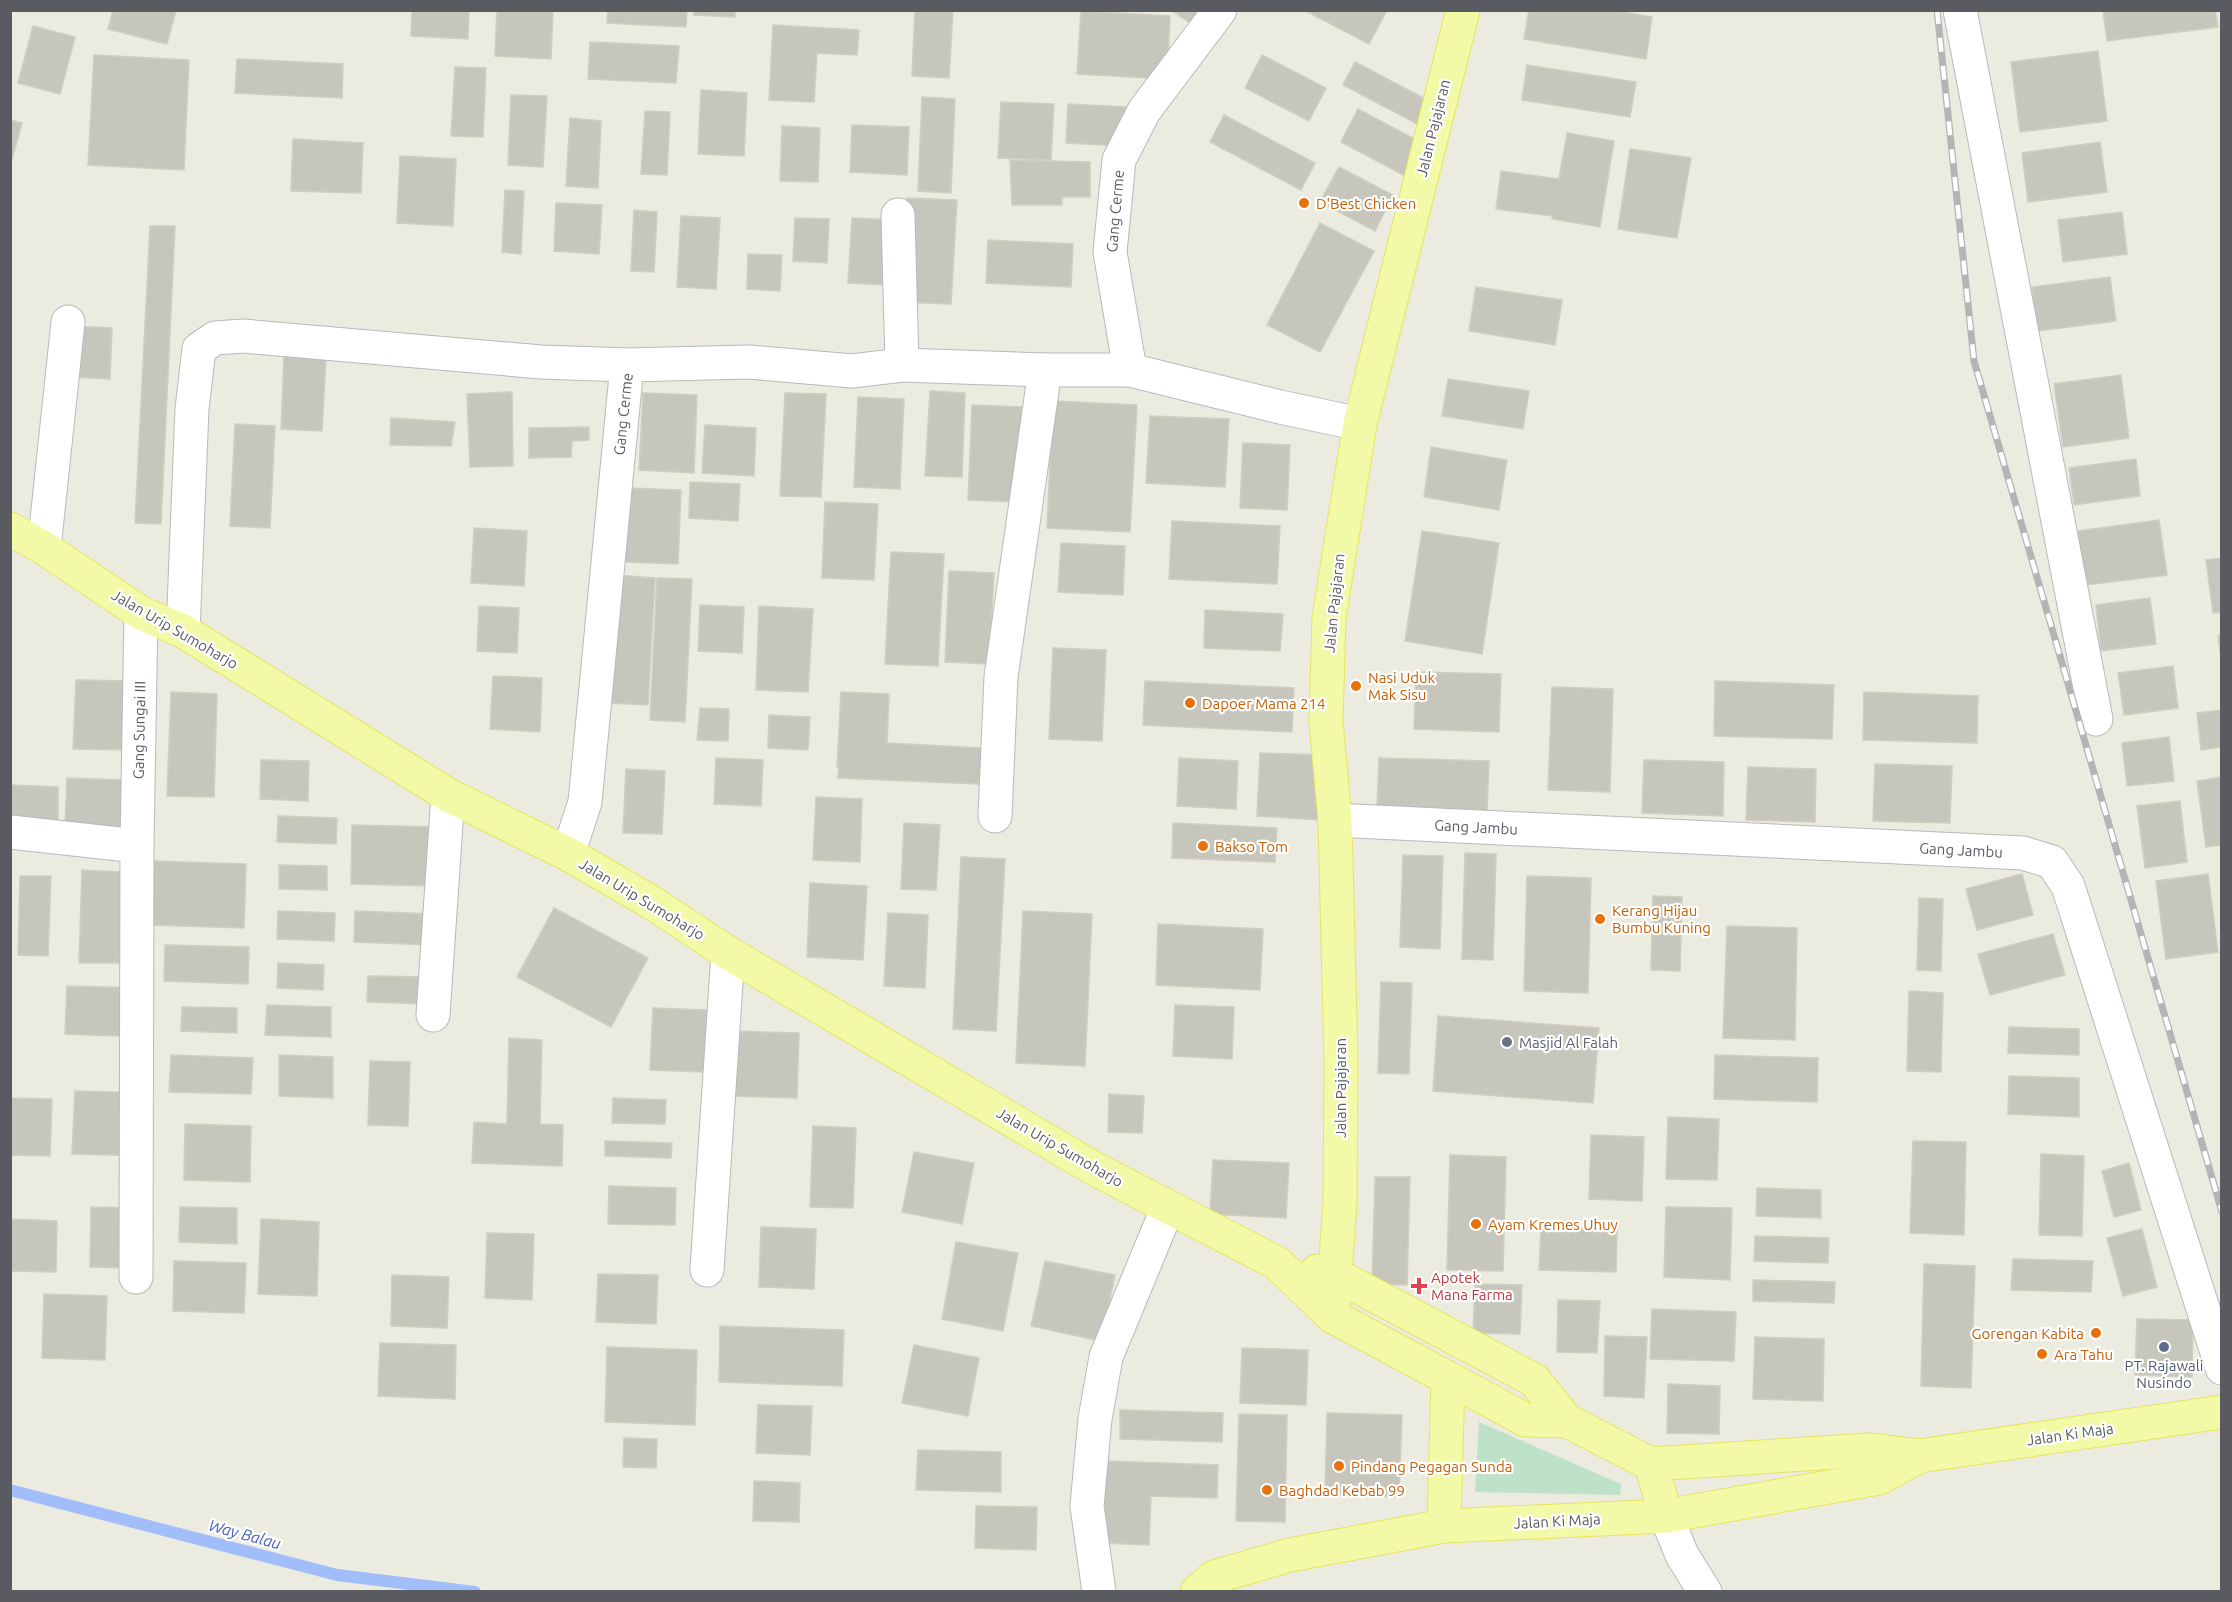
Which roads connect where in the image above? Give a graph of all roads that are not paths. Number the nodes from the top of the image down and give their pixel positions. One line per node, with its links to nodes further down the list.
1 (1220, 10): 9 (street, Gang Cerme)
2 (1463, 10): 10 (main road, Jalan Pajajaran)
3 (1960, 10): 15 (street)
4 (898, 215): 7 (street)
5 (68, 322): 12 (street)
6 (627, 366): 7 (street, Gang Cerme); 14 (street); 21 (street, Gang Cerme)
7 (902, 366): 8 (street, Gang Cerme)
8 (1045, 370): 9 (street, Gang Cerme); 17 (street)
9 (1130, 370): 10 (street, Gang Cerme)
10 (1360, 424): 18 (main road, Jalan Pajajaran)
11 (10, 529): 12 (main road, Jalan Urip Sumoharjo)
12 (44, 548): 13 (main road, Jalan Urip Sumoharjo)
13 (141, 613): 14 (main road, Jalan Urip Sumoharjo); 20 (street, Gang Sungai III)
14 (183, 631): 16 (main road, Jalan Urip Sumoharjo)
15 (2096, 719)
16 (448, 795): 21 (main road, Jalan Urip Sumoharjo); 23 (street)
17 (995, 816)
18 (1335, 820): 27 (main road, Jalan Pajajaran); 30 (street, Gang Jambu)
19 (10, 832): 20 (street)
20 (137, 846): 28 (street, Gang Sungai III)
21 (568, 854): 22 (main road, Jalan Urip Sumoharjo)
22 (728, 953): 24 (main road, Jalan Urip Sumoharjo); 26 (street)
23 (433, 1015)
24 (1168, 1207): 25 (main road, Jalan Urip Sumoharjo); 38 (street)
25 (1277, 1263): 27 (main road, Jalan Urip Sumoharjo); 29 (main road, Jalan Urip Sumoharjo)
26 (707, 1270)
27 (1336, 1275): 29 (main road, Jalan Pajajaran); 33 (main road, Jalan Urip Sumoharjo)
28 (136, 1278)
29 (1332, 1316): 31 (main road, Jalan Urip Sumoharjo)
30 (2222, 1368)
31 (1448, 1379): 33 (main road, Jalan Urip Sumoharjo); 37 (main road)
32 (2222, 1412): 34 (main road, Jalan Ki Maja)
33 (1567, 1421): 35 (main road, Jalan Urip Sumoharjo)
34 (1920, 1456): 35 (main road, Jalan Ki Maja); 36 (main road, Jalan Ki Maja)
35 (1651, 1464): 36 (main road)
36 (1666, 1516): 37 (main road, Jalan Ki Maja); 40 (street)
37 (1444, 1526): 39 (main road, Jalan Ki Maja)
38 (1099, 1592)
39 (1197, 1592)
40 (1705, 1592)

